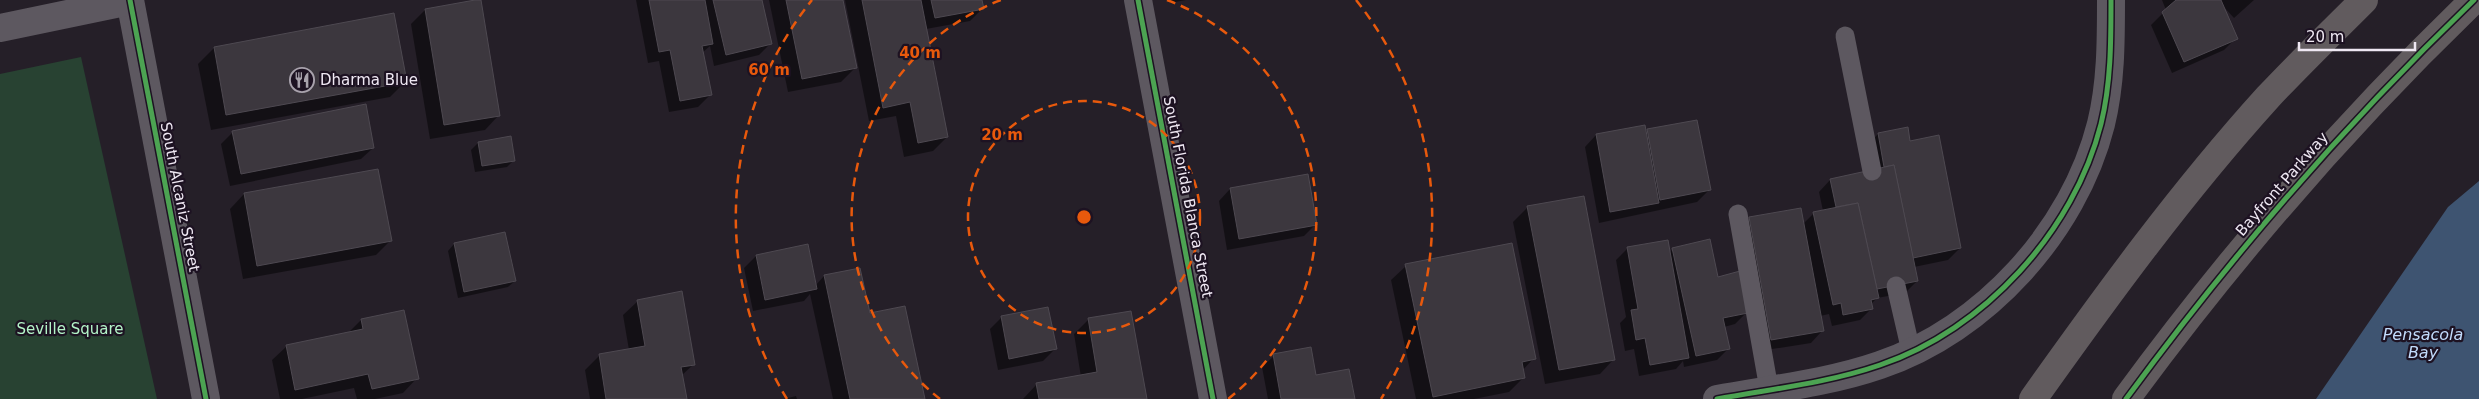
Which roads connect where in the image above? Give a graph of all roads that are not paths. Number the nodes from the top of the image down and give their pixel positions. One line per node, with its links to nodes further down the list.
1 (131, 0): 6 (street); 13 (street, South Alcaniz Street)
2 (1138, 0): 14 (street, South Florida Blanca Street)
3 (2111, 0): 11 (street)
4 (2364, 0): 16 (main road)
5 (2474, 0): 17 (main road, Bayfront Parkway)
6 (0, 28)
7 (1845, 36): 8 (lane)
8 (1872, 170)
9 (1738, 214): 12 (lane)
10 (1896, 286): 11 (lane)
11 (1911, 351): 12 (street)
12 (1769, 389): 15 (street)
13 (206, 399)
14 (1213, 399)
15 (1717, 399)
16 (2033, 399)
17 (2126, 399)

